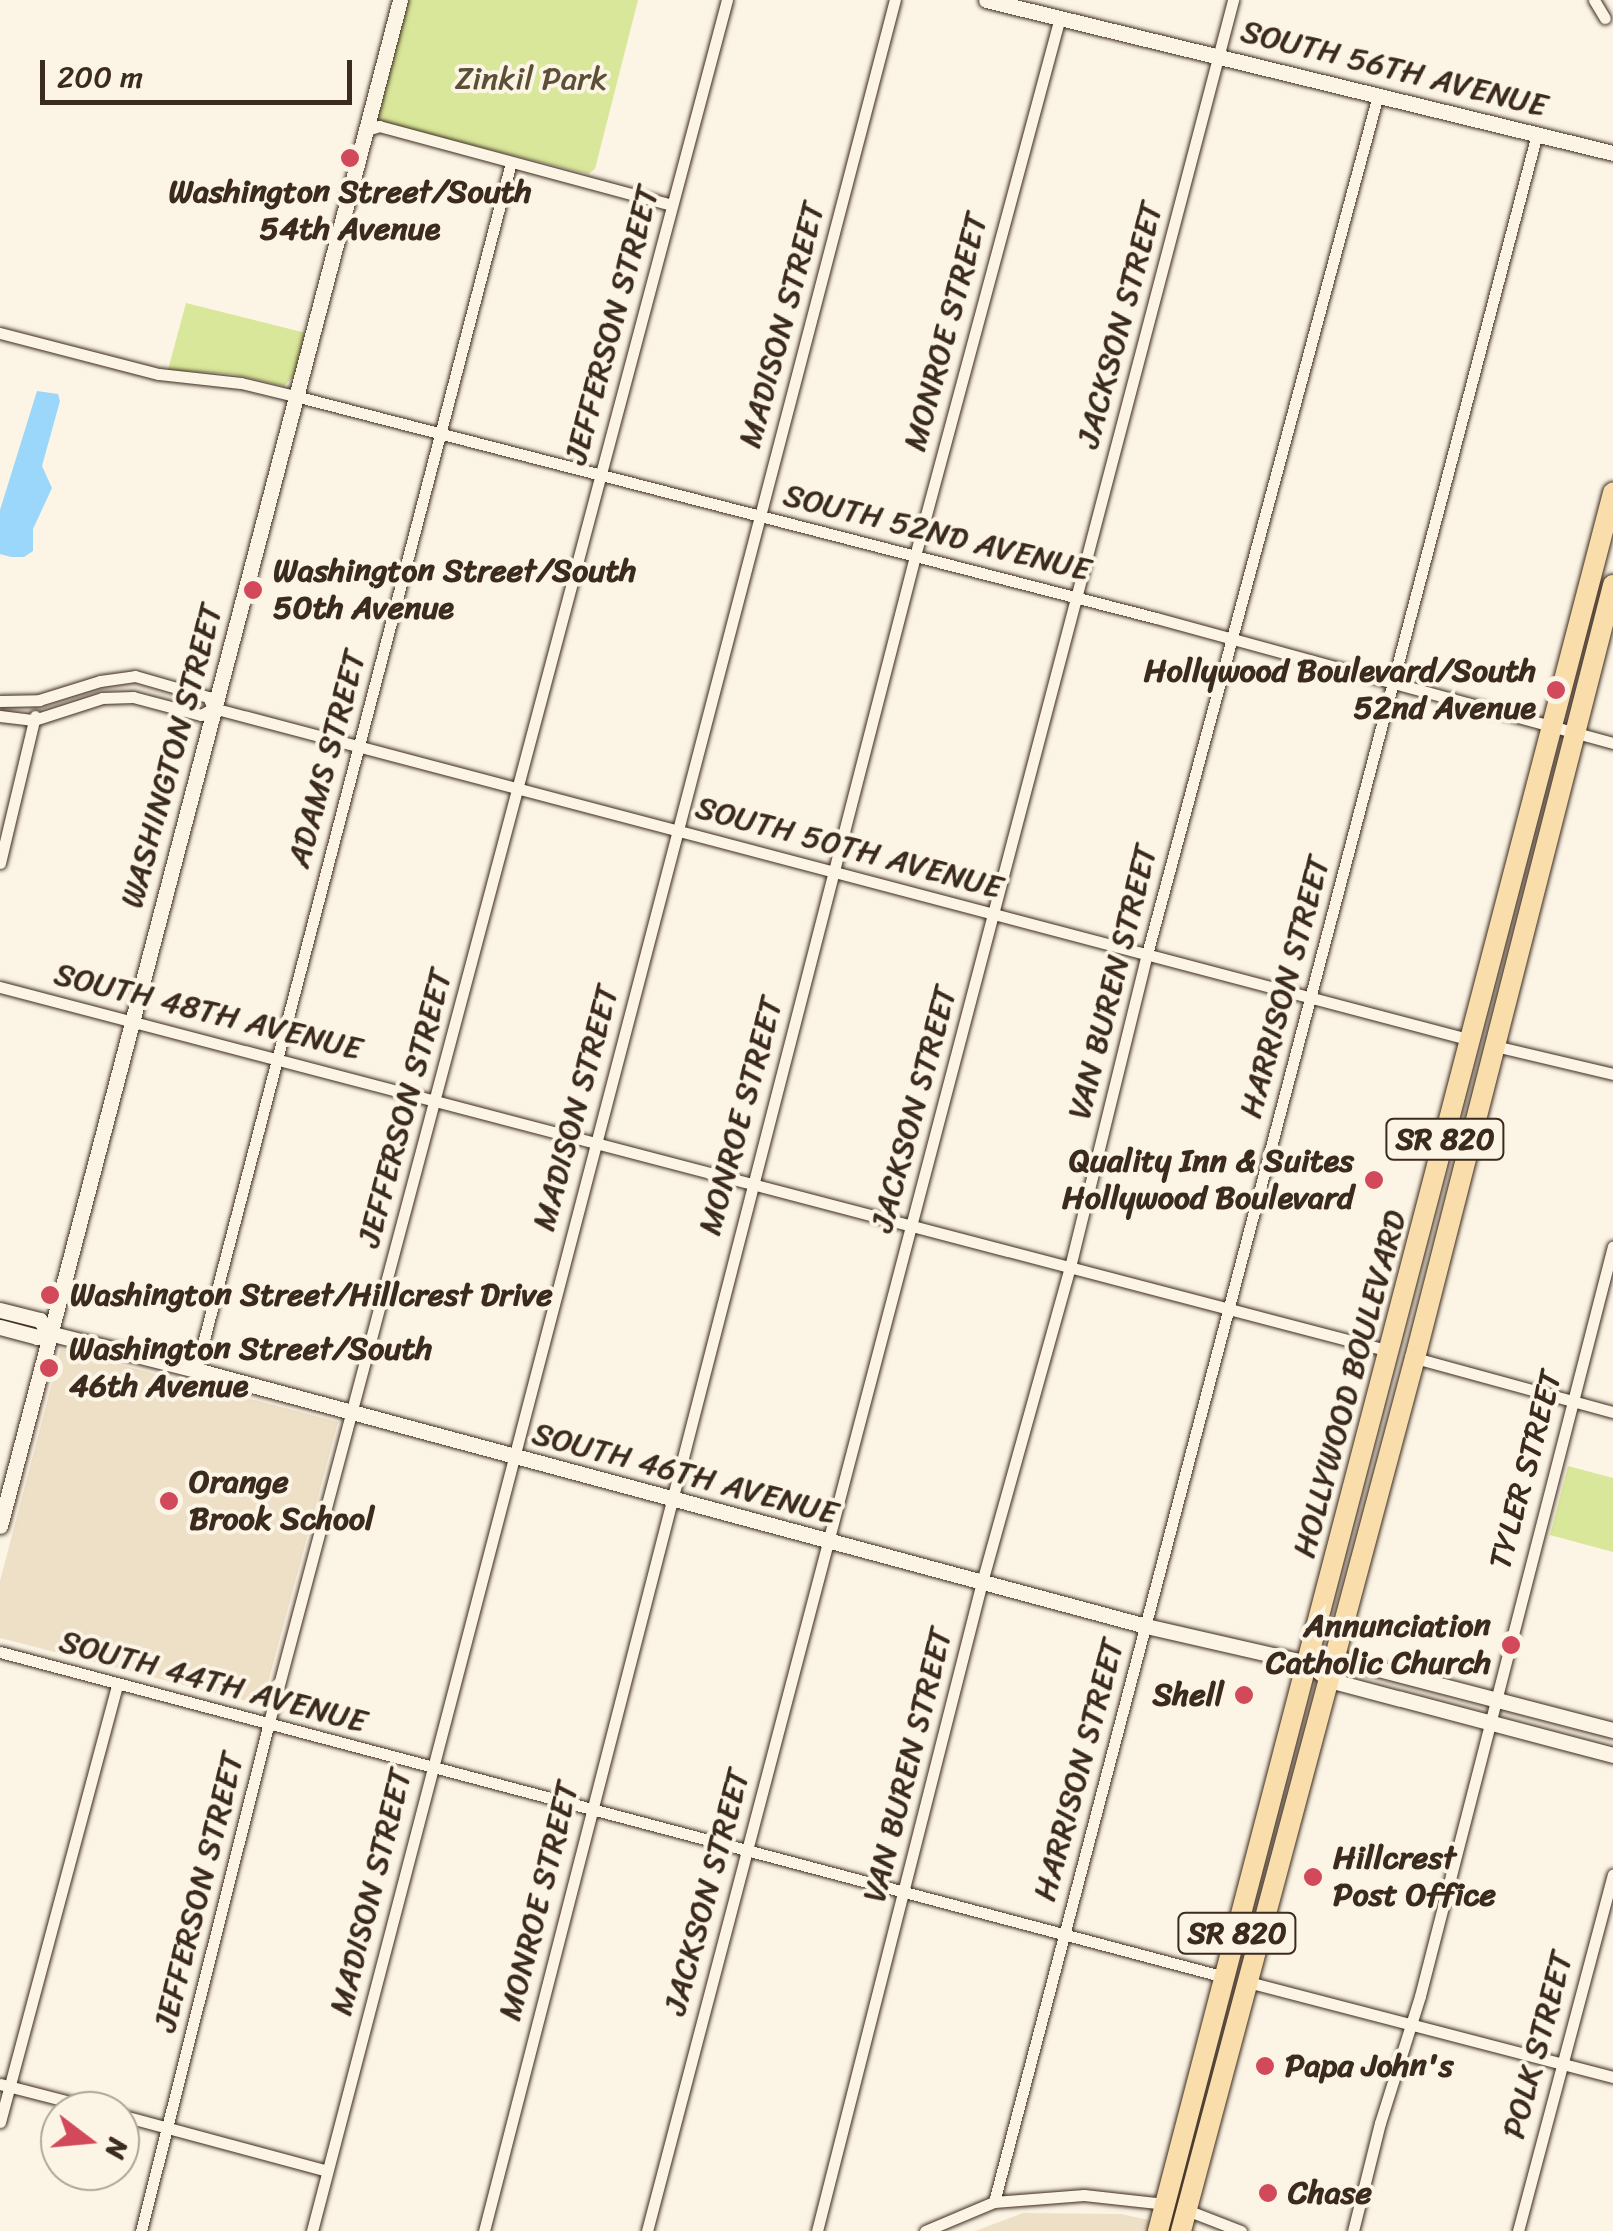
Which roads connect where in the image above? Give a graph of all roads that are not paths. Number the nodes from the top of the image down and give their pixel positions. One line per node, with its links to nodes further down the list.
1 (400, 0): 11 (street, WASHINGTON STREET)
2 (726, 0): 15 (street, JEFFERSON STREET)
3 (895, 0): 21 (street, MADISON STREET)
4 (986, 0): 7 (street, SOUTH 56TH AVENUE)
5 (1233, 0): 9 (street, JACKSON STREET)
6 (1594, 0): 8 (street)
7 (1060, 17): 9 (street, SOUTH 56TH AVENUE); 22 (street, MONROE STREET)
8 (1605, 18)
9 (1220, 54): 10 (street, SOUTH 56TH AVENUE); 24 (street, JACKSON STREET)
10 (1378, 96): 12 (street, SOUTH 56TH AVENUE); 25 (street, VAN BUREN STREET)
11 (367, 130): 14 (street); 17 (street, WASHINGTON STREET)
12 (1538, 134): 13 (street, SOUTH 56TH AVENUE); 26 (street, HARRISON STREET)
13 (1613, 152)
14 (511, 162): 15 (street); 18 (street, ADAMS STREET)
15 (672, 205): 19 (street, JEFFERSON STREET)
16 (0, 333): 17 (street, SOUTH 52ND AVENUE)
17 (295, 396): 18 (street, SOUTH 52ND AVENUE); 29 (street, WASHINGTON STREET)
18 (440, 435): 19 (street, SOUTH 52ND AVENUE); 34 (street, ADAMS STREET)
19 (601, 476): 21 (street, SOUTH 52ND AVENUE); 35 (street, JEFFERSON STREET)
20 (1613, 494): 32 (highway, HOLLYWOOD BOULEVARD / SR 820)
21 (760, 516): 22 (street, SOUTH 52ND AVENUE); 36 (street, MADISON STREET)
22 (915, 556): 24 (street, SOUTH 52ND AVENUE); 38 (street, MONROE STREET)
23 (1613, 585): 32 (highway, HOLLYWOOD BOULEVARD / SR 820)
24 (1077, 598): 25 (street, SOUTH 52ND AVENUE); 39 (street, JACKSON STREET)
25 (1233, 640): 26 (street, SOUTH 52ND AVENUE); 40 (street, VAN BUREN STREET)
26 (1394, 684): 32 (street, SOUTH 52ND AVENUE); 43 (street, HARRISON STREET)
27 (0, 700): 28 (street)
28 (39, 700): 29 (street); 31 (street)
29 (213, 708): 31 (street); 34 (street, SOUTH 50TH AVENUE); 44 (street, WASHINGTON STREET)
30 (0, 716): 31 (street)
31 (34, 720): 37 (street)
32 (1563, 730): 33 (street, SOUTH 52ND AVENUE); 41 (highway, HOLLYWOOD BOULEVARD / SR 820); 46 (highway, HOLLYWOOD BOULEVARD / SR 820)
33 (1613, 742)
34 (358, 747): 35 (street, SOUTH 50TH AVENUE); 47 (street, ADAMS STREET)
35 (518, 789): 36 (street, SOUTH 50TH AVENUE); 49 (street, JEFFERSON STREET)
36 (677, 831): 38 (street, SOUTH 50TH AVENUE); 51 (street, MADISON STREET)
37 (0, 863)
38 (833, 872): 39 (street, SOUTH 50TH AVENUE); 52 (street, MONROE STREET)
39 (993, 914): 40 (street, SOUTH 50TH AVENUE); 53 (street, JACKSON STREET)
40 (1147, 954): 43 (street, SOUTH 50TH AVENUE); 56 (street, VAN BUREN STREET)
41 (1492, 959): 45 (highway, HOLLYWOOD BOULEVARD / SR 820); 46 (highway)
42 (0, 987): 44 (street, SOUTH 48TH AVENUE)
43 (1311, 998): 45 (street, SOUTH 50TH AVENUE); 58 (street, HARRISON STREET)
44 (132, 1019): 47 (street, SOUTH 48TH AVENUE); 60 (street, WASHINGTON STREET)
45 (1470, 1040): 50 (highway); 55 (highway, HOLLYWOOD BOULEVARD / SR 820)
46 (1495, 1046): 48 (street); 50 (highway, HOLLYWOOD BOULEVARD / SR 820)
47 (277, 1057): 49 (street, SOUTH 48TH AVENUE); 63 (street, ADAMS STREET)
48 (1613, 1074)
49 (436, 1099): 51 (street, SOUTH 48TH AVENUE); 65 (street, JEFFERSON STREET)
50 (1471, 1140): 62 (highway, HOLLYWOOD BOULEVARD / SR 820)
51 (596, 1142): 52 (street, SOUTH 48TH AVENUE); 68 (street, MADISON STREET)
52 (752, 1184): 53 (street, SOUTH 48TH AVENUE); 69 (street, MONROE STREET)
53 (911, 1226): 56 (street, SOUTH 48TH AVENUE); 71 (street, JACKSON STREET)
54 (1613, 1246): 64 (street, TYLER STREET)
55 (1415, 1254): 61 (highway, HOLLYWOOD BOULEVARD / SR 820); 62 (highway)
56 (1070, 1267): 58 (street, SOUTH 48TH AVENUE); 72 (street, VAN BUREN STREET)
57 (0, 1310): 60 (street, SOUTH 46TH AVENUE)
58 (1228, 1310): 61 (street, SOUTH 48TH AVENUE); 73 (street, HARRISON STREET)
59 (0, 1327): 60 (street, SOUTH 46TH AVENUE)
60 (50, 1333): 63 (street, SOUTH 46TH AVENUE); 70 (street, WASHINGTON STREET)
61 (1389, 1351): 67 (highway); 76 (highway, HOLLYWOOD BOULEVARD / SR 820)
62 (1416, 1358): 64 (street); 67 (highway, HOLLYWOOD BOULEVARD / SR 820)
63 (196, 1370): 65 (street, SOUTH 46TH AVENUE)
64 (1572, 1402): 66 (street); 79 (street, TYLER STREET)
65 (352, 1412): 68 (street, SOUTH 46TH AVENUE); 81 (street, JEFFERSON STREET)
66 (1613, 1412)
67 (1392, 1444): 75 (highway, HOLLYWOOD BOULEVARD / SR 820)
68 (513, 1456): 69 (street, SOUTH 46TH AVENUE); 84 (street, MADISON STREET)
69 (671, 1498): 71 (street, SOUTH 46TH AVENUE); 85 (street, MONROE STREET)
70 (0, 1526)
71 (828, 1540): 72 (street, SOUTH 46TH AVENUE); 86 (street, JACKSON STREET)
72 (982, 1582): 73 (street, SOUTH 46TH AVENUE); 89 (street, VAN BUREN STREET)
73 (1146, 1626): 76 (street, SOUTH 46TH AVENUE); 90 (street, HARRISON STREET)
74 (0, 1652): 78 (street, SOUTH 44TH AVENUE)
75 (1336, 1658): 76 (street); 77 (highway, HOLLYWOOD BOULEVARD / SR 820); 79 (street)
76 (1308, 1663): 77 (street); 87 (highway, HOLLYWOOD BOULEVARD / SR 820)
77 (1329, 1680): 80 (street); 92 (highway, HOLLYWOOD BOULEVARD / SR 820)
78 (117, 1686): 81 (street, SOUTH 44TH AVENUE); 97 (street)
79 (1493, 1699): 80 (street, TYLER STREET); 82 (street)
80 (1487, 1722): 83 (street); 93 (street, TYLER STREET)
81 (268, 1726): 84 (street, SOUTH 44TH AVENUE); 101 (street, JEFFERSON STREET)
82 (1613, 1730)
83 (1613, 1755)
84 (431, 1769): 85 (street, SOUTH 44TH AVENUE); 103 (street, MADISON STREET)
85 (590, 1811): 86 (street, SOUTH 44TH AVENUE); 109 (street, MONROE STREET)
86 (746, 1851): 89 (street, SOUTH 44TH AVENUE); 110 (street, JACKSON STREET)
87 (1255, 1864): 91 (highway, HOLLYWOOD BOULEVARD / SR 820); 92 (highway)
88 (1613, 1874): 94 (street, POLK STREET)
89 (906, 1890): 90 (street, SOUTH 44TH AVENUE); 111 (street, VAN BUREN STREET)
90 (1066, 1932): 91 (street, SOUTH 44TH AVENUE); 104 (street, HARRISON STREET)
91 (1225, 1978): 95 (highway); 102 (highway, HOLLYWOOD BOULEVARD / SR 820)
92 (1248, 1982): 93 (street); 95 (highway, HOLLYWOOD BOULEVARD / SR 820)
93 (1409, 2027): 94 (street); 117 (street, TYLER STREET)
94 (1562, 2062): 96 (street); 118 (street, POLK STREET)
95 (1223, 2075): 106 (highway, HOLLYWOOD BOULEVARD / SR 820)
96 (1613, 2076)
97 (5, 2085): 98 (street); 100 (street)
98 (40, 2094)
99 (140, 2120): 101 (street)
100 (0, 2122)
101 (169, 2128): 103 (street); 107 (street, JEFFERSON STREET)
102 (1185, 2129): 105 (highway, HOLLYWOOD BOULEVARD / SR 820); 106 (highway)
103 (327, 2172): 108 (street, MADISON STREET)
104 (994, 2202): 105 (street); 112 (street)
105 (1165, 2204): 113 (highway, HOLLYWOOD BOULEVARD / SR 820); 114 (highway)
106 (1187, 2210): 115 (highway, HOLLYWOOD BOULEVARD / SR 820); 116 (street)
107 (141, 2231)
108 (312, 2231)
109 (484, 2231)
110 (647, 2231)
111 (817, 2231)
112 (924, 2231)
113 (1158, 2231)
114 (1172, 2231)
115 (1181, 2231)
116 (1240, 2231)
117 (1353, 2231)
118 (1518, 2231)

